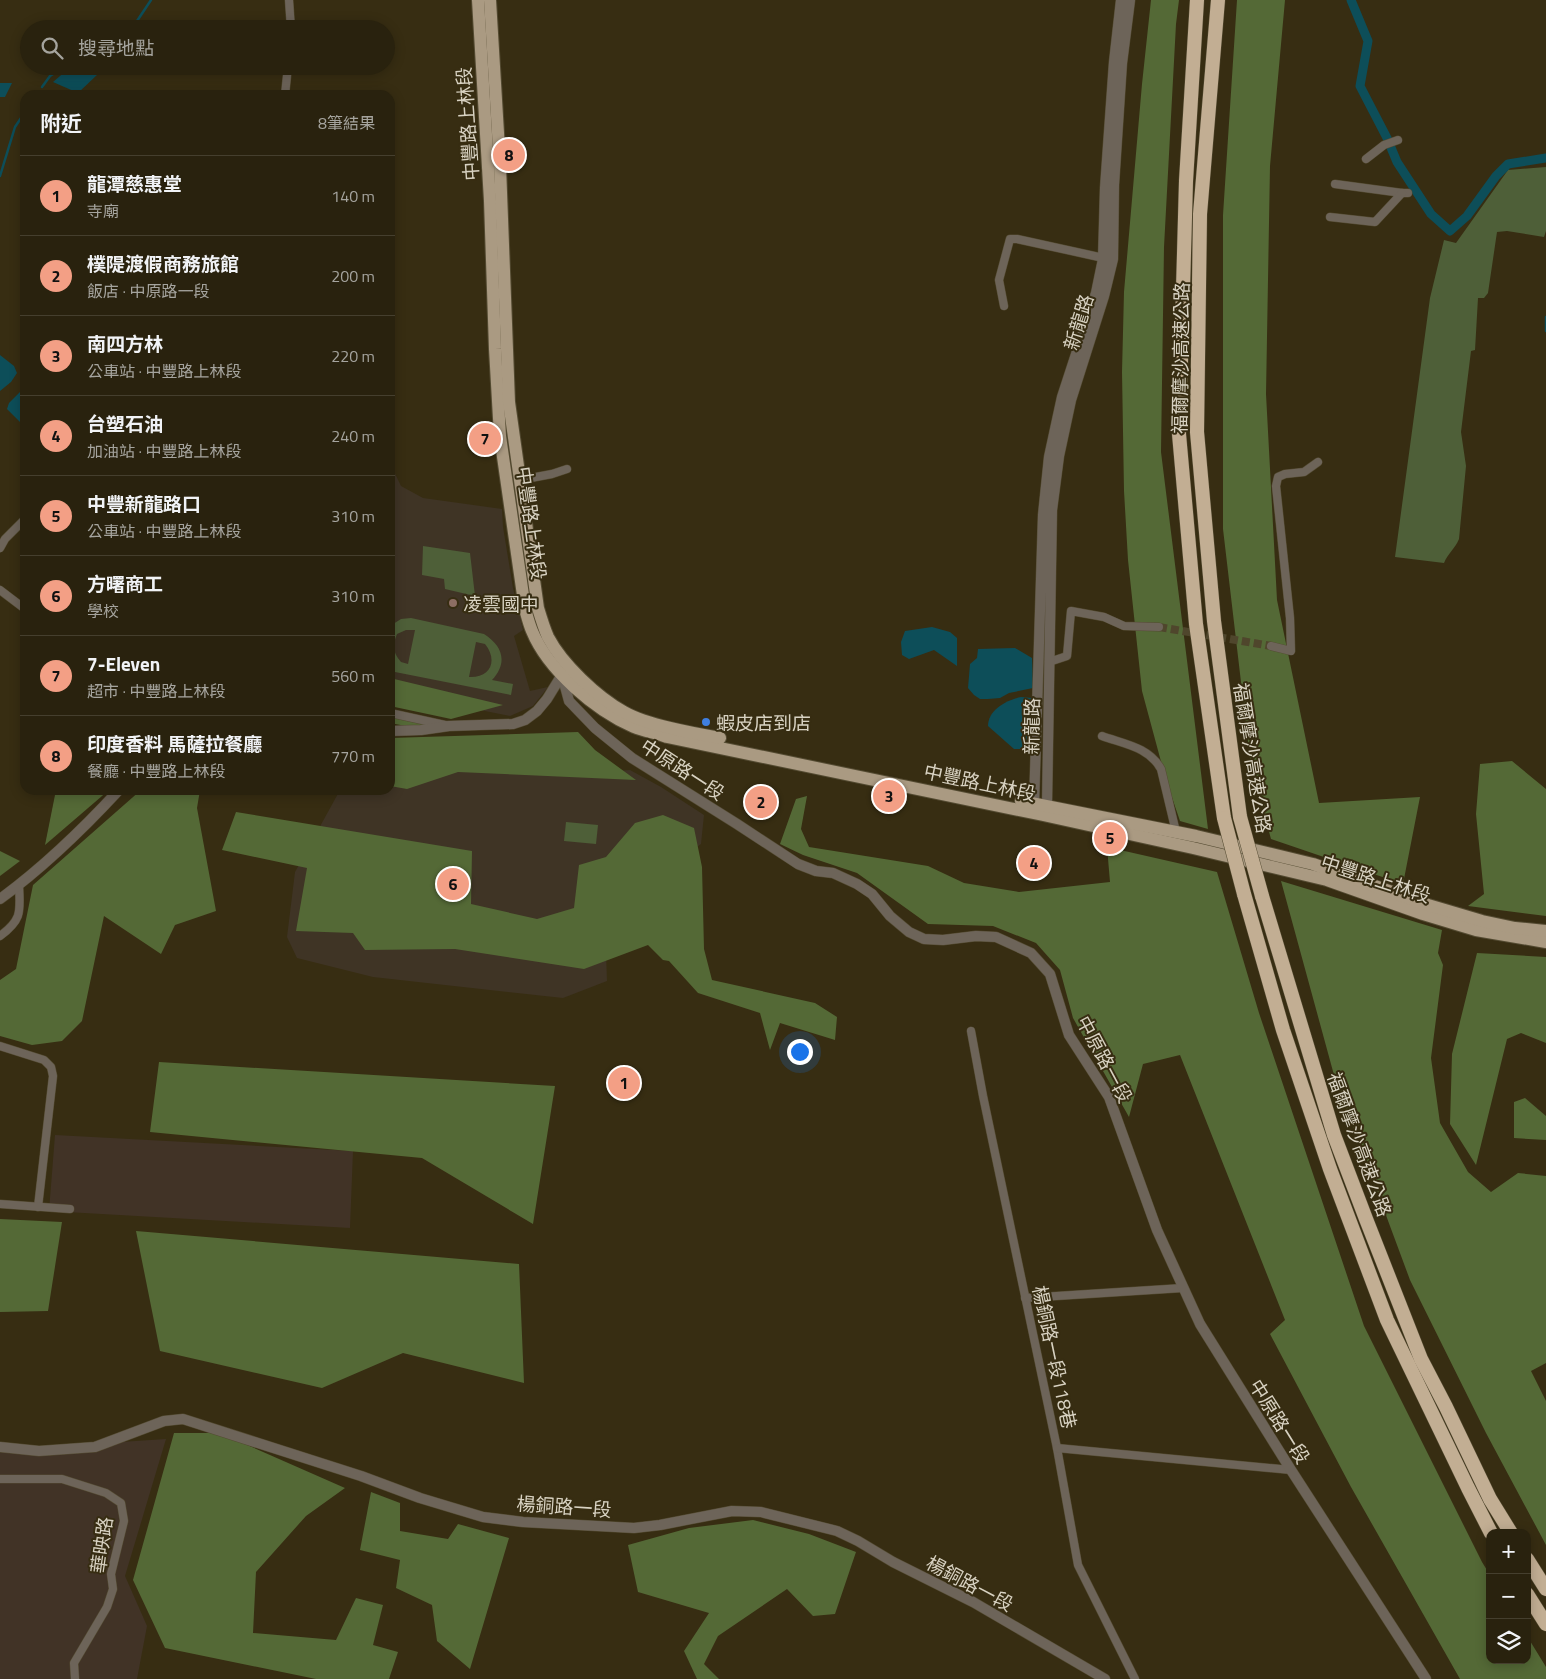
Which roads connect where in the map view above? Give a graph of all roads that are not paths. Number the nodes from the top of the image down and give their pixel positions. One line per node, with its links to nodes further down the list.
1 (289, 0): 8 (street)
2 (478, 0): 27 (main road, 中豐路上林段)
3 (490, 0): 19 (main road, 中豐路上林段)
4 (1121, 0): 15 (street, 新龍路)
5 (1130, 0): 15 (street, 新龍路)
6 (1197, 0): 51 (highway, 福爾摩沙高速公路, bridge)
7 (1218, 0): 52 (highway, 福爾摩沙高速公路, bridge)
8 (290, 20)
9 (287, 75): 10 (street)
10 (286, 90)
11 (1398, 140): 12 (street)
12 (1366, 159)
13 (1336, 184): 14 (street)
14 (1330, 217)
15 (1108, 259): 16 (street); 26 (street, 新龍路); 33 (street, 新龍路)
16 (1004, 306)
17 (1318, 462): 25 (street)
18 (567, 469): 19 (street)
19 (520, 480): 27 (main road, 中豐路上林段)
20 (20, 524): 21 (street)
21 (0, 548)
22 (0, 590): 23 (street)
23 (20, 605)
24 (1159, 627): 26 (street)
25 (1271, 646)
26 (1049, 662): 33 (street, 新龍路)
27 (566, 671): 29 (street); 33 (main road, 中豐路上林段); 45 (street, 中原路一段)
28 (395, 714): 29 (street)
29 (450, 726): 30 (street)
30 (395, 731)
31 (1102, 736): 34 (street)
32 (114, 795): 35 (street)
33 (1041, 808): 34 (main road, 中豐路上林段); 39 (main road, 中豐路上林段)
34 (1176, 832): 37 (main road, 中豐路上林段)
35 (20, 884): 36 (street); 38 (street)
36 (0, 899)
37 (1546, 931)
38 (0, 936)
39 (1546, 942)
40 (971, 1031): 46 (street, 楊銅路一段118巷)
41 (0, 1046): 43 (street)
42 (0, 1204): 43 (street)
43 (38, 1207): 44 (street)
44 (70, 1209)
45 (1183, 1288): 46 (street); 49 (street, 中原路一段)
46 (1025, 1298): 48 (street, 楊銅路一段118巷)
47 (0, 1447): 58 (street, 楊銅路一段)
48 (1057, 1448): 49 (street); 59 (street, 楊銅路一段118巷)
49 (1291, 1470): 60 (street, 中原路一段)
50 (0, 1479): 57 (street, 華映路)
51 (1489, 1529)
52 (1509, 1529)
53 (1531, 1566): 54 (highway)
54 (1546, 1590)
55 (1531, 1600): 56 (highway)
56 (1546, 1624)
57 (75, 1679)
58 (1104, 1679)
59 (1135, 1679)
60 (1426, 1679)

